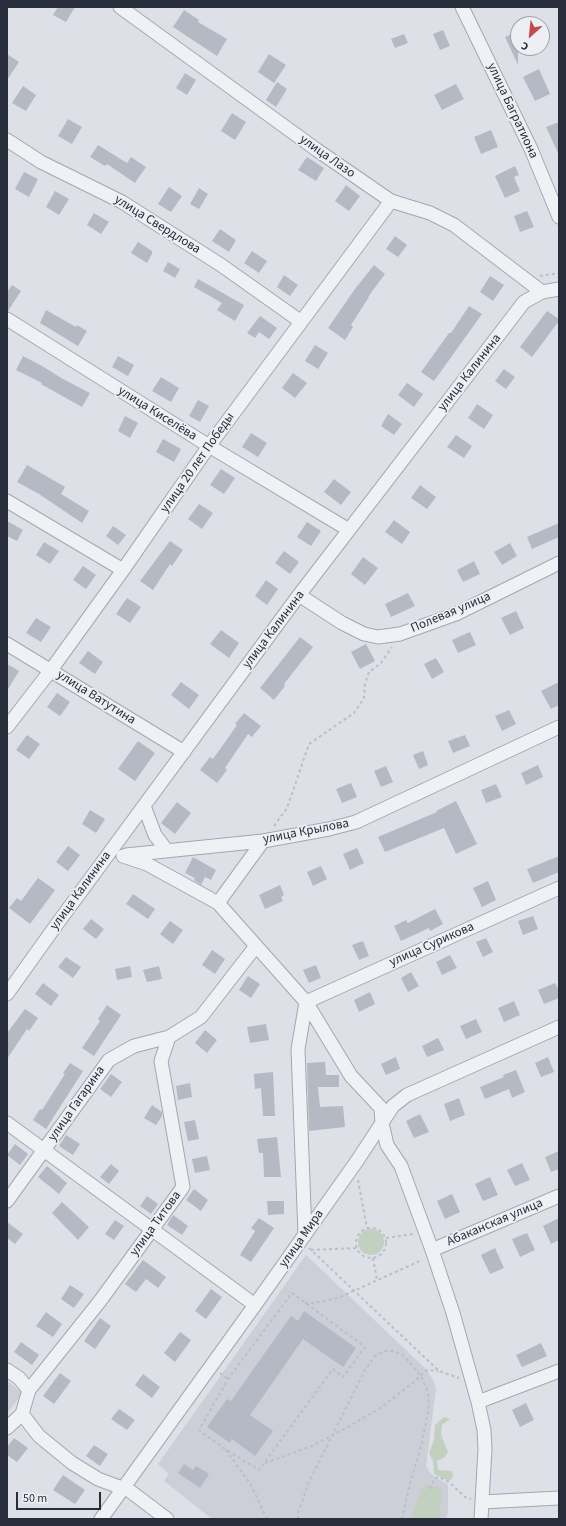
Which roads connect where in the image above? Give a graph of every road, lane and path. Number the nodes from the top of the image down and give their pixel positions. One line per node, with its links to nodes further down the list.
1 (120, 7): 4 (street, улица Лазо)
2 (462, 7): 5 (street, улица Багратиона)
3 (7, 140): 9 (street, улица Свердлова)
4 (391, 200): 7 (street, улица Лазо); 9 (street, улица 20 лет Победы)
5 (559, 217)
6 (559, 289): 7 (street, улица Калинина)
7 (542, 292): 12 (street, улица Калинина)
8 (7, 320): 10 (street, улица Киселёва)
9 (300, 321): 10 (street, улица 20 лет Победы)
10 (209, 446): 12 (street, улица Киселёва); 14 (street, улица 20 лет Победы)
11 (7, 501): 14 (street)
12 (349, 530): 15 (street, улица Калинина)
13 (559, 563): 16 (street, Полевая улица)
14 (123, 570): 18 (street, улица 20 лет Победы)
15 (299, 595): 16 (street, Полевая улица); 21 (street, улица Калинина)
16 (400, 634): 23 (path)
17 (7, 644): 18 (street, улица Ватутина)
18 (51, 670): 20 (street, улица 20 лет Победы); 21 (street, улица Ватутина)
19 (559, 727): 23 (street, улица Крылова)
20 (7, 728)
21 (184, 752): 22 (street, улица Калинина)
22 (144, 806): 24 (street); 26 (street, улица Калинина)
23 (263, 841): 24 (street, улица Крылова); 28 (street)
24 (167, 851): 25 (street, улица Крылова)
25 (123, 856): 26 (street, улица Крылова); 28 (street)
26 (105, 859): 30 (street, улица Калинина)
27 (559, 888): 31 (street, улица Сурикова)
28 (218, 903): 29 (street)
29 (256, 946): 31 (street); 33 (street)
30 (7, 994)
31 (306, 1002): 35 (street); 44 (street)
32 (559, 1027): 35 (street, улица Мира)
33 (169, 1037): 36 (street, улица Гагарина); 41 (street, улица Титова)
34 (7, 1123): 36 (street)
35 (382, 1123): 42 (street); 44 (street, улица Мира)
36 (44, 1150): 39 (street, улица Гагарина); 41 (street)
37 (357, 1177): 40 (path)
38 (559, 1196): 47 (street, Абаканская улица)
39 (7, 1201)
40 (367, 1228): 43 (path); 45 (path)
41 (152, 1230): 53 (street); 61 (street, улица Титова)
42 (426, 1232): 43 (path); 47 (street)
43 (386, 1238): 48 (path)
44 (305, 1240): 46 (path); 53 (street, улица Мира)
45 (357, 1248): 46 (path); 48 (path)
46 (311, 1250): 51 (path)
47 (432, 1250): 62 (street)
48 (373, 1258): 50 (path)
49 (422, 1260): 50 (path)
50 (377, 1280): 51 (path)
51 (354, 1291): 52 (path); 56 (path)
52 (305, 1303): 60 (path); 67 (path)
53 (255, 1305): 68 (street, улица Мира)
54 (7, 1370): 61 (street)
55 (218, 1371): 60 (path)
56 (439, 1371): 58 (path); 59 (path)
57 (559, 1371): 62 (street)
58 (421, 1376): 65 (path); 65 (path); 76 (path)
59 (460, 1378)
60 (228, 1379): 66 (path)
61 (29, 1390): 63 (street, улица Титова)
62 (478, 1402): 71 (street)
63 (22, 1414): 64 (street); 68 (street)
64 (7, 1428)
65 (332, 1435): 67 (path); 75 (path)
66 (225, 1449): 67 (path); 74 (path)
67 (263, 1463)
68 (123, 1488): 72 (street, улица Мира); 73 (street)
69 (430, 1489): 71 (path)
70 (559, 1498): 71 (street)
71 (482, 1502): 77 (street)
72 (101, 1519)
73 (167, 1519)
74 (267, 1519)
75 (298, 1519)
76 (402, 1519)
77 (481, 1519)

